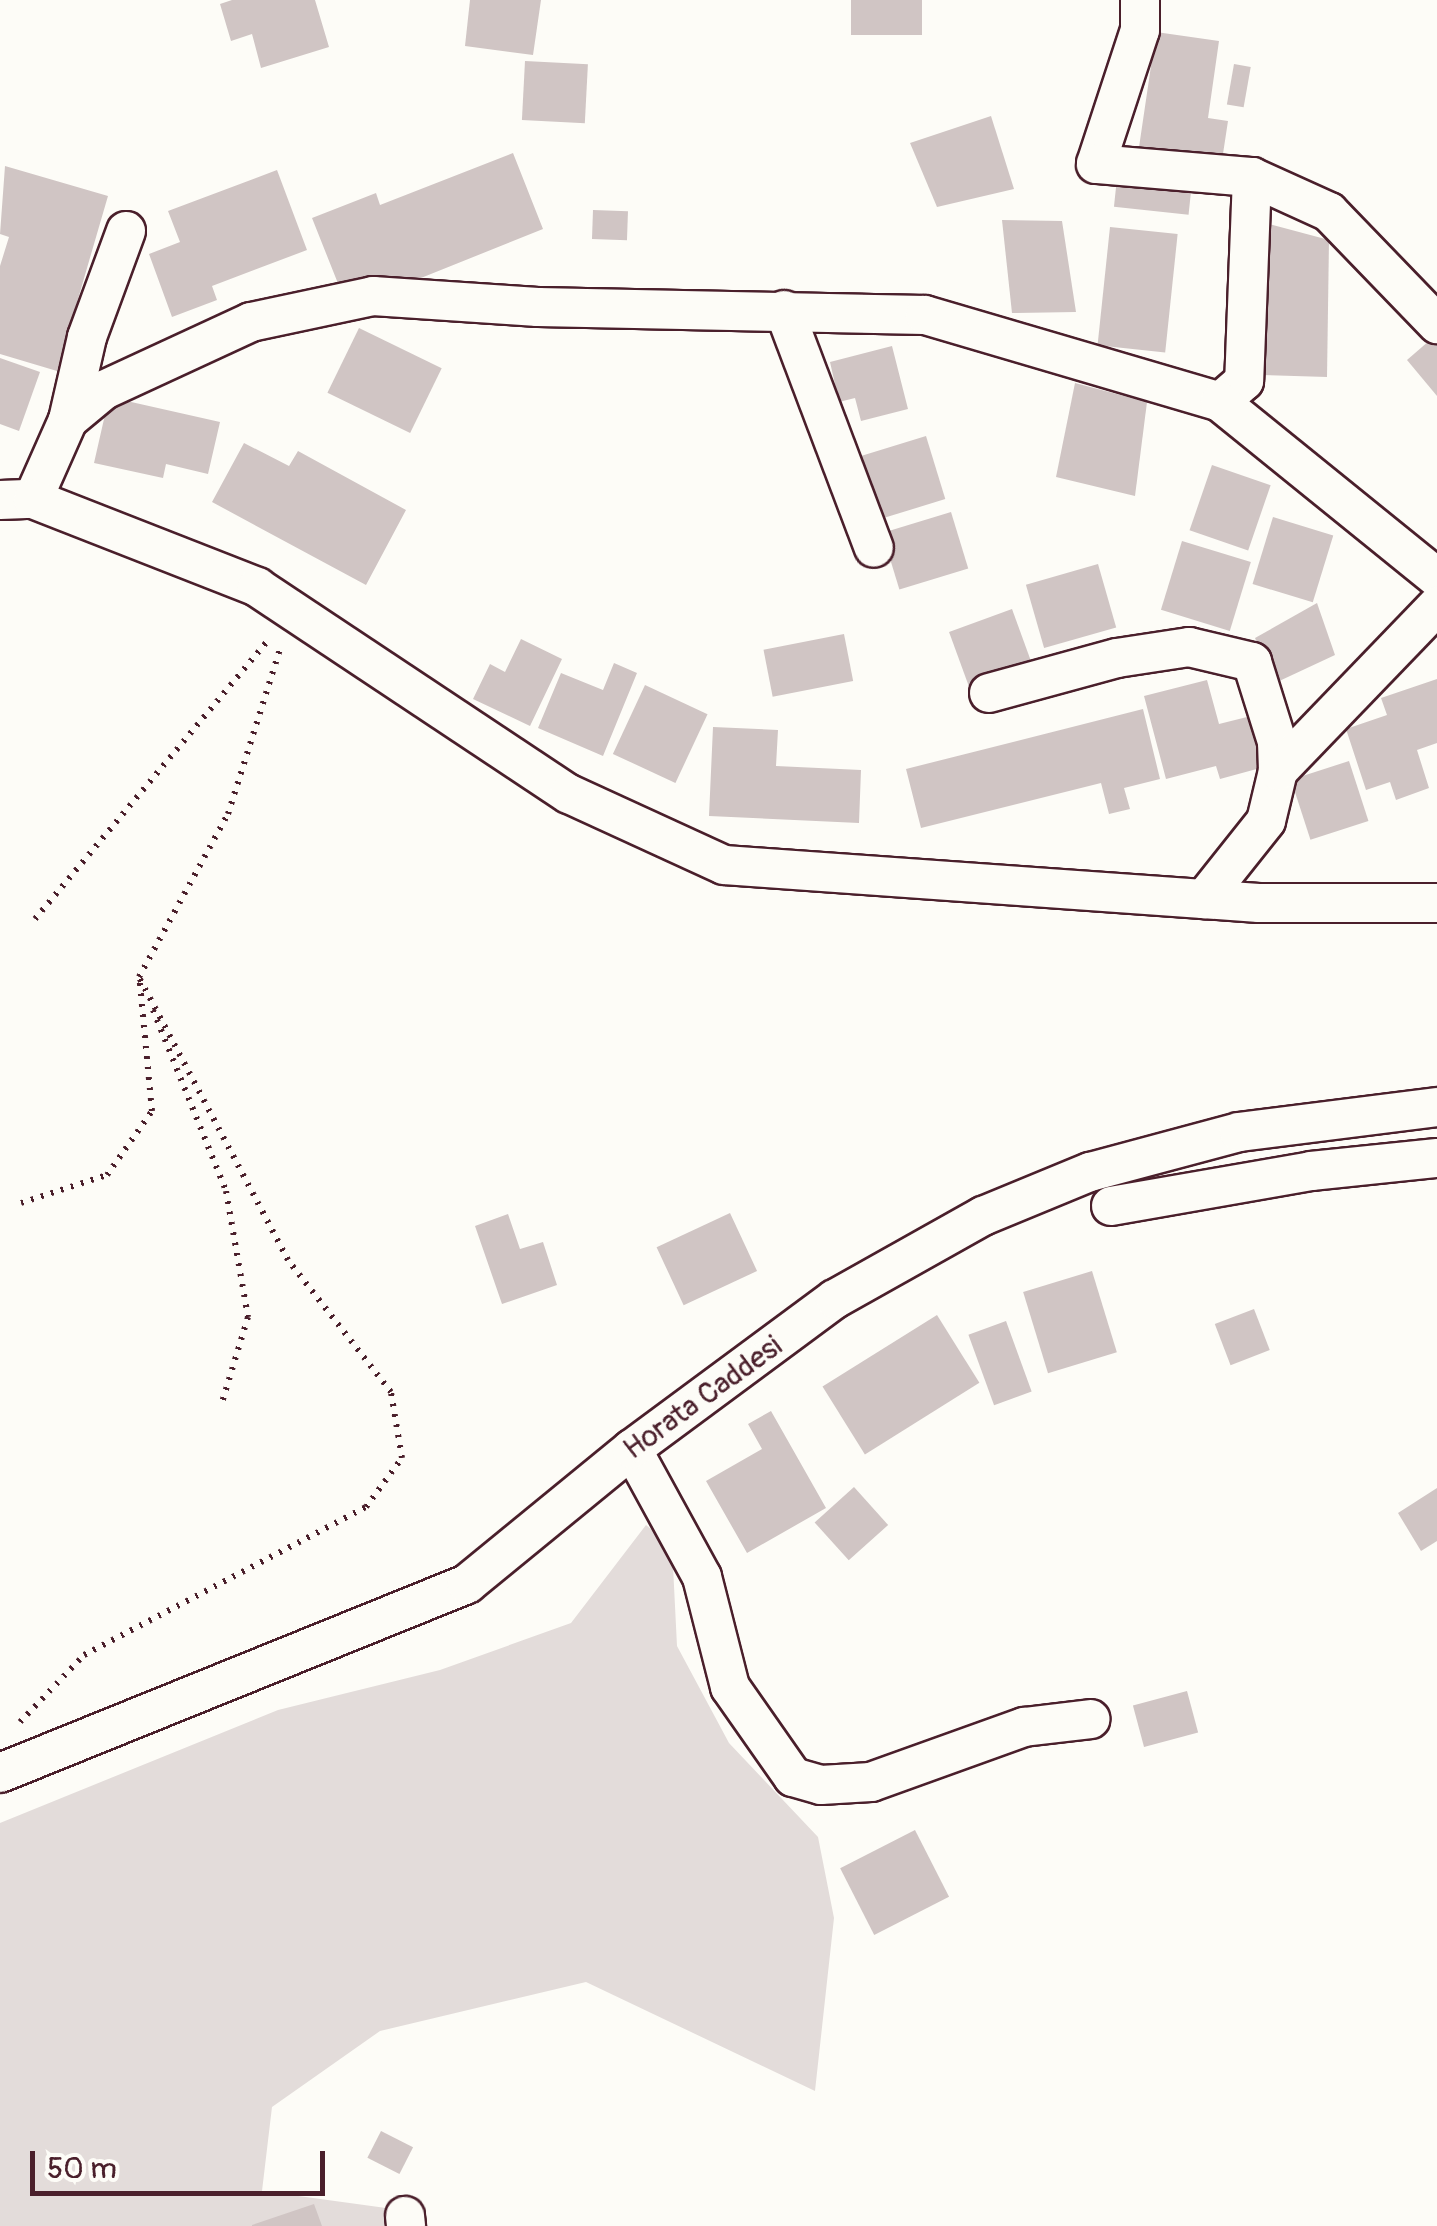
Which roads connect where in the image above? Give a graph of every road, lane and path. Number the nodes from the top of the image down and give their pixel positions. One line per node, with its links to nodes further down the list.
1 (1140, 0): 2 (street)
2 (1252, 177): 5 (street); 6 (street)
3 (126, 231): 7 (street)
4 (784, 310): 6 (street); 7 (street); 9 (street)
5 (1437, 324)
6 (1220, 402): 10 (street)
7 (68, 420): 8 (street)
8 (17, 500): 11 (street)
9 (874, 548)
10 (1436, 603): 13 (street)
11 (292, 611): 14 (street); 16 (path); 17 (path)
12 (989, 692): 13 (street)
13 (1278, 772): 14 (street)
14 (1204, 899): 15 (street)
15 (1437, 904)
16 (35, 919)
17 (139, 977): 20 (path); 22 (path); 25 (path)
18 (1437, 1107): 23 (street, Horata Caddesi)
19 (1437, 1158): 21 (street)
20 (21, 1203)
21 (1111, 1206)
22 (221, 1406)
23 (632, 1449): 24 (street); 26 (street, Horata Caddesi)
24 (1091, 1720)
25 (12, 1730)
26 (0, 1773)

